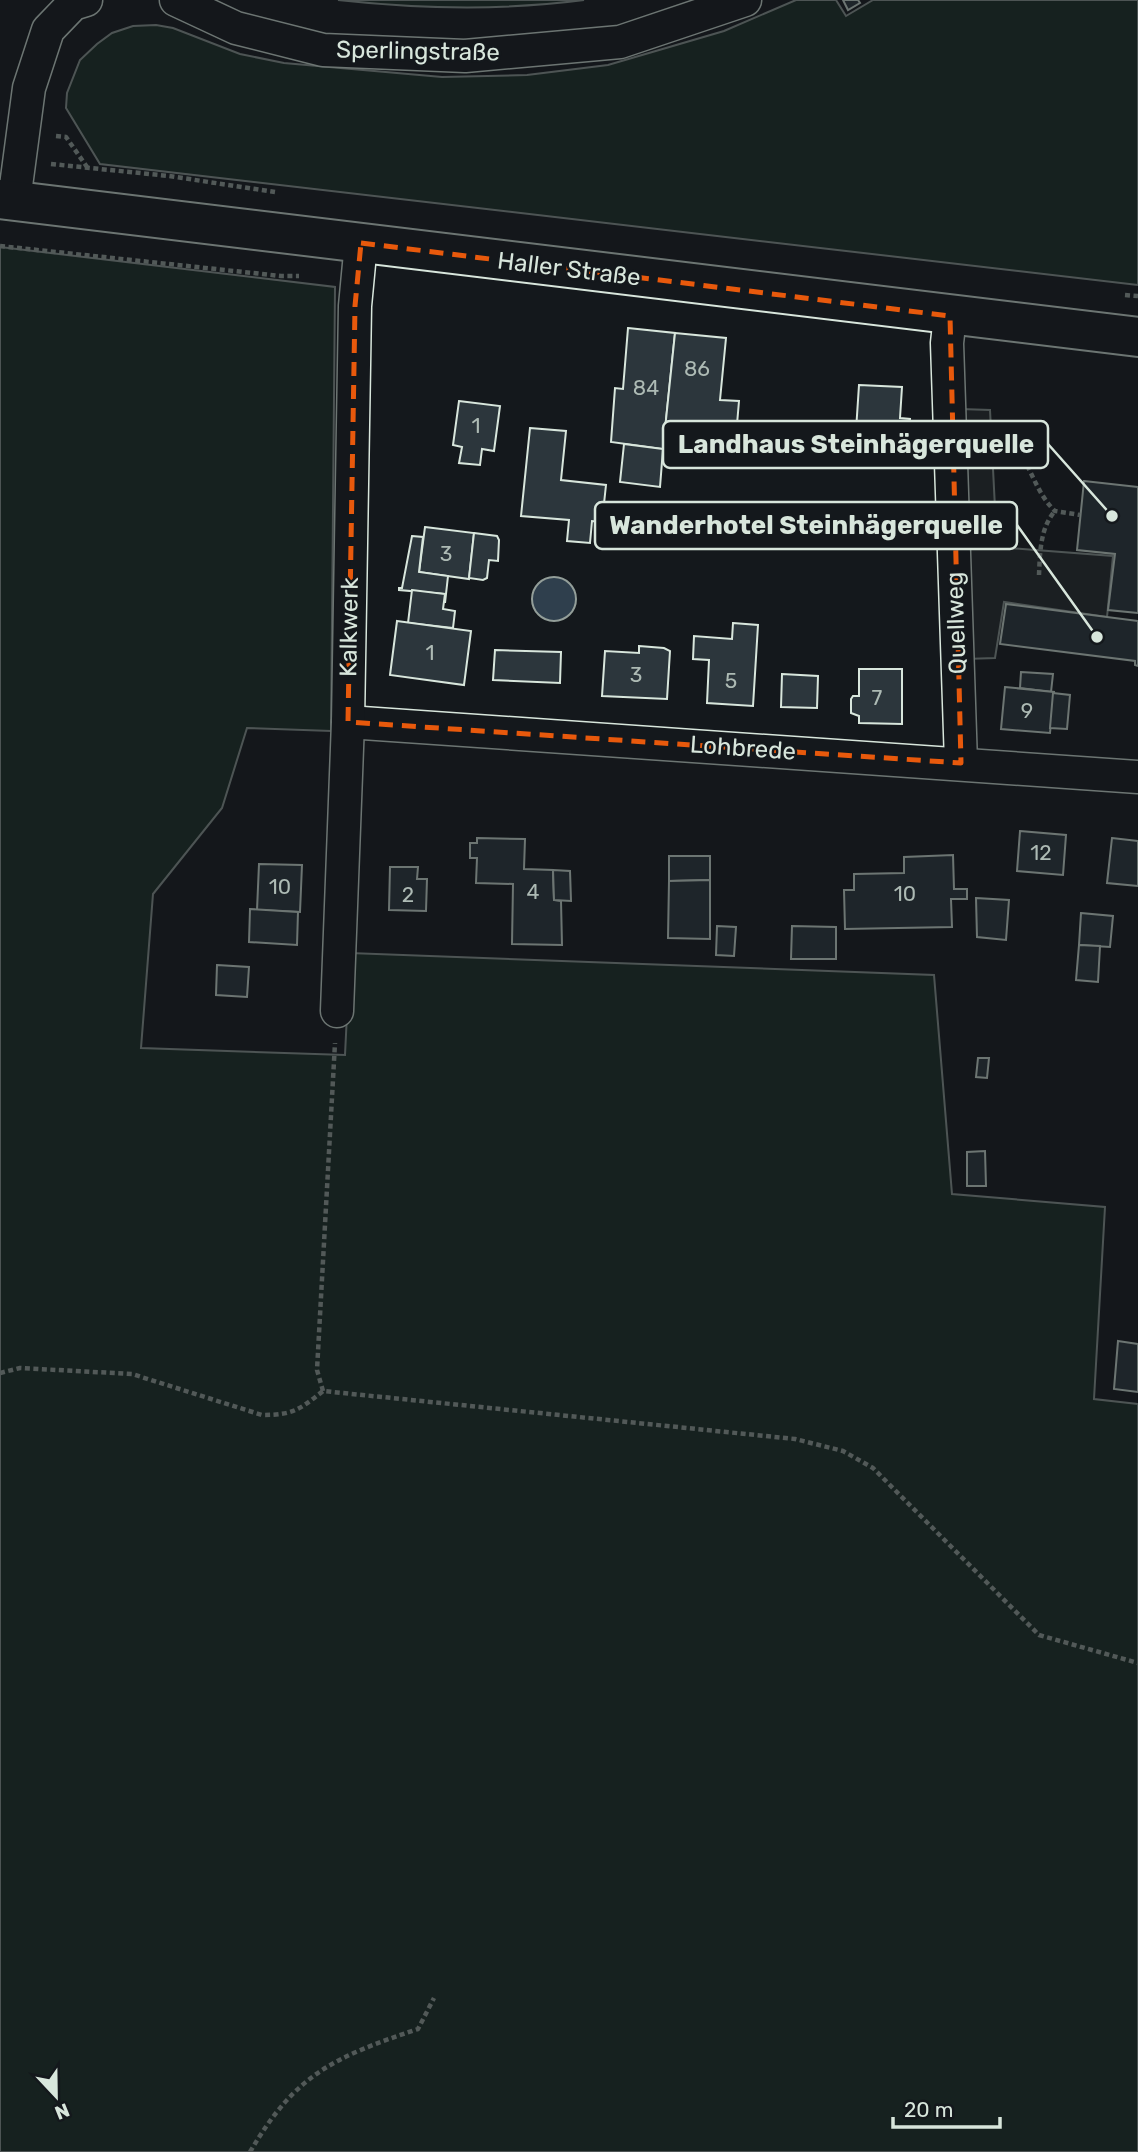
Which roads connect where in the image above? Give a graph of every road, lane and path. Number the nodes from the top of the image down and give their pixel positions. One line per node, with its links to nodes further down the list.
1 (176, 0): 2 (street, Sperlingstraße)
2 (745, 0)
3 (76, 2): 6 (street)
4 (88, 168): 5 (path)
5 (169, 176)
6 (7, 200): 7 (main road, Haller Straße)
7 (361, 243): 8 (main road, Haller Straße); 14 (street, Kalkwerk)
8 (950, 316): 9 (main road, Haller Straße); 10 (street, Quellweg)
9 (1138, 337)
10 (950, 432): 11 (path); 15 (street, Quellweg)
11 (1055, 511): 12 (path); 13 (path)
12 (1080, 515)
13 (1039, 575)
14 (348, 722): 15 (street, Lohbrede); 17 (street, Kalkwerk)
15 (961, 763): 16 (street, Lohbrede)
16 (1138, 776)
17 (337, 1012): 19 (path)
18 (0, 1373): 19 (path)
19 (323, 1391): 20 (path)
20 (1138, 1663)
21 (434, 1998): 22 (path)
22 (250, 2152)

